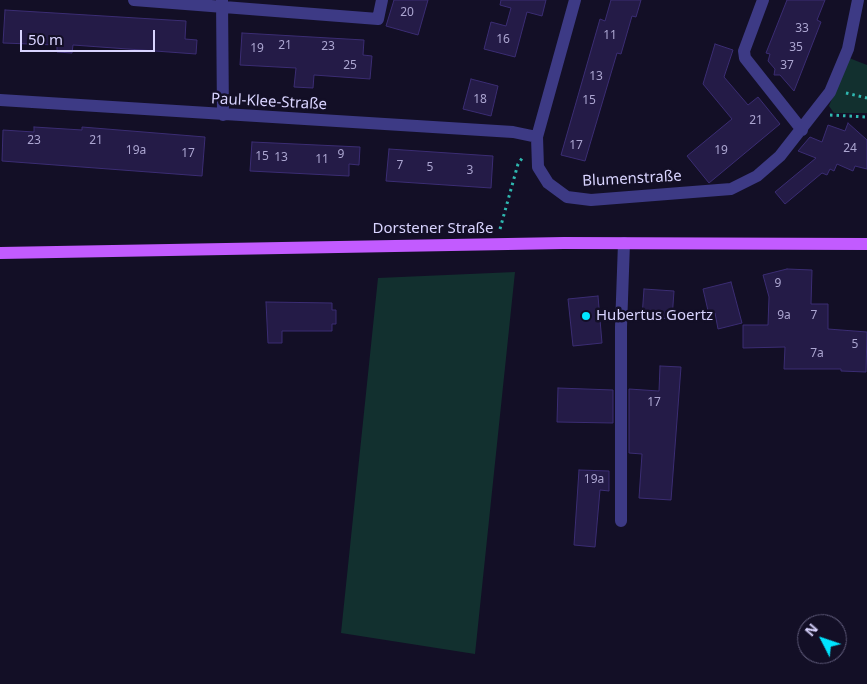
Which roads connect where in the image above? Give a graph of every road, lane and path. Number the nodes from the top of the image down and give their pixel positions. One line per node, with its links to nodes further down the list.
1 (134, 0): 6 (street)
2 (382, 0): 6 (street)
3 (575, 0): 14 (street, Blumenstraße)
4 (763, 0): 13 (street)
5 (858, 0): 7 (street, Blumenstraße)
6 (221, 3): 11 (street)
7 (830, 92): 8 (path); 10 (street, Blumenstraße)
8 (867, 98)
9 (0, 100): 11 (street, Paul-Klee-Straße)
10 (814, 114): 12 (path); 13 (street, Blumenstraße)
11 (223, 115): 14 (street, Paul-Klee-Straße)
12 (867, 116)
13 (802, 130): 14 (street, Blumenstraße)
14 (537, 138): 17 (path)
15 (624, 242): 16 (main road, Dorstener Straße); 17 (main road, Dorstener Straße); 19 (street)
16 (867, 244)
17 (495, 245): 18 (main road, Dorstener Straße)
18 (0, 253)
19 (621, 521)

